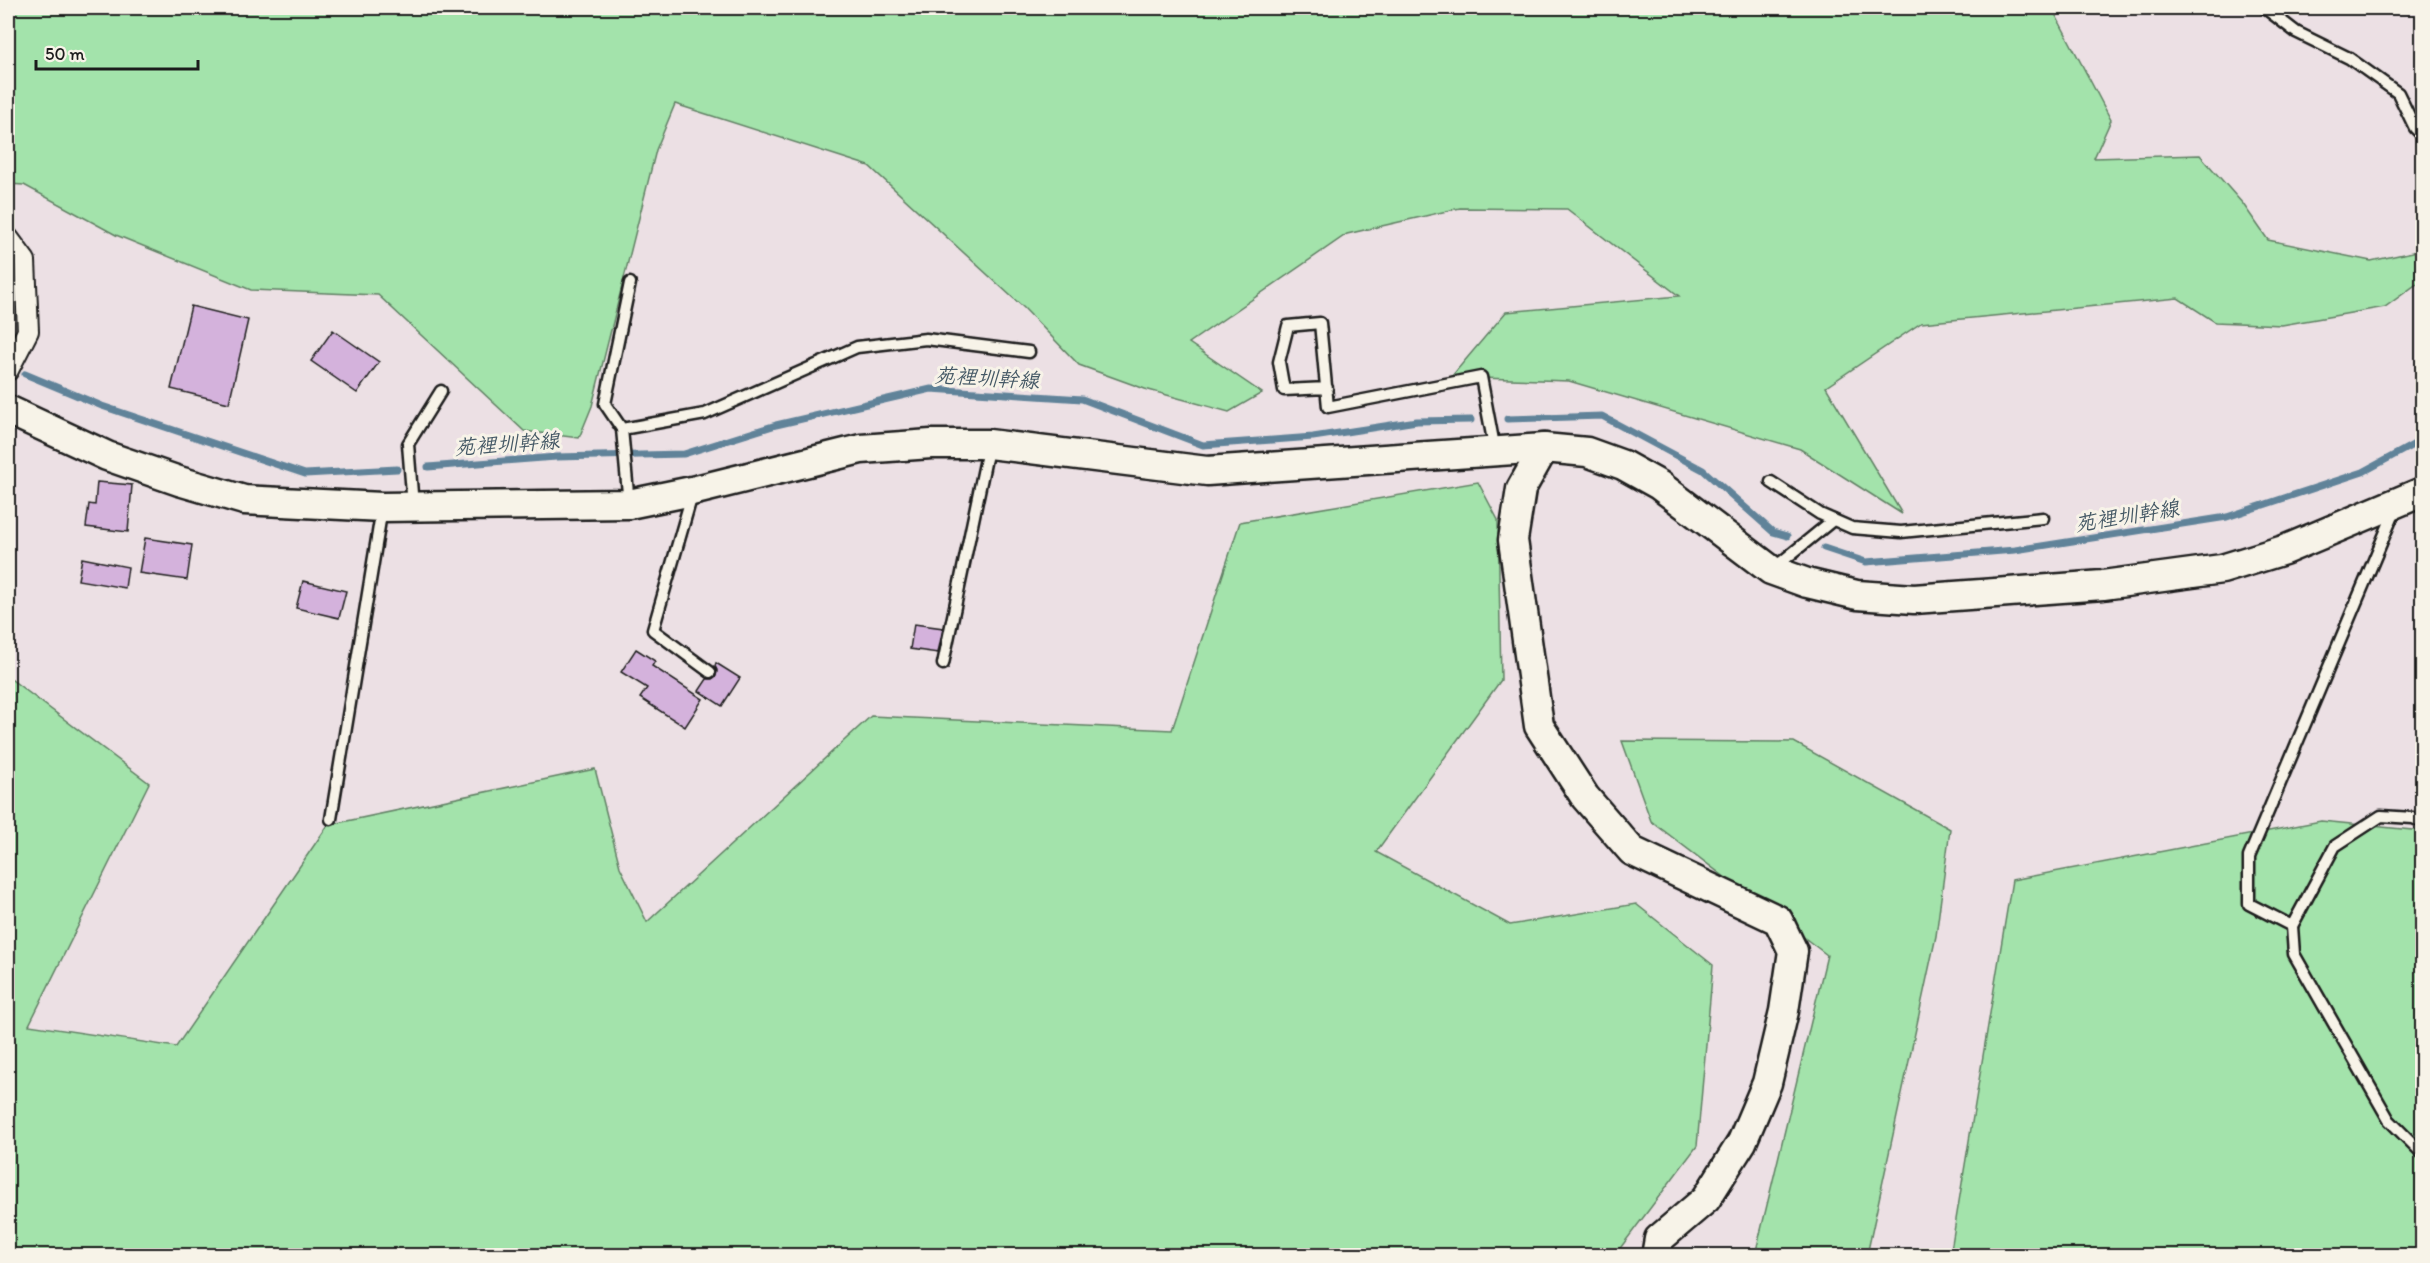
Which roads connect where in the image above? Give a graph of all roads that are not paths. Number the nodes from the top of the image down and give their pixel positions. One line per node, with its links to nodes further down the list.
1 (2265, 8): 2 (lane)
2 (2422, 135)
3 (8, 238): 6 (street)
4 (630, 283): 10 (lane)
5 (1029, 352): 10 (lane)
6 (8, 370)
7 (1327, 388): 7 (lane); 13 (lane)
8 (441, 391): 18 (lane)
9 (8, 410): 19 (street)
10 (622, 429): 17 (lane)
11 (989, 444): 13 (street); 15 (street); 23 (lane)
12 (1544, 448): 13 (street); 22 (street); 29 (street)
13 (1495, 451)
14 (1771, 482): 21 (lane)
15 (692, 491): 17 (street); 24 (lane)
16 (2410, 498): 22 (street); 27 (lane)
17 (629, 504): 18 (street)
18 (413, 506): 19 (street)
19 (382, 507): 25 (lane)
20 (2043, 518): 21 (lane)
21 (1833, 520): 22 (lane)
22 (1771, 570)
23 (943, 664)
24 (710, 672)
25 (331, 819)
26 (2422, 822): 27 (lane)
27 (2292, 926): 28 (lane)
28 (2422, 1153)
29 (1656, 1256)

